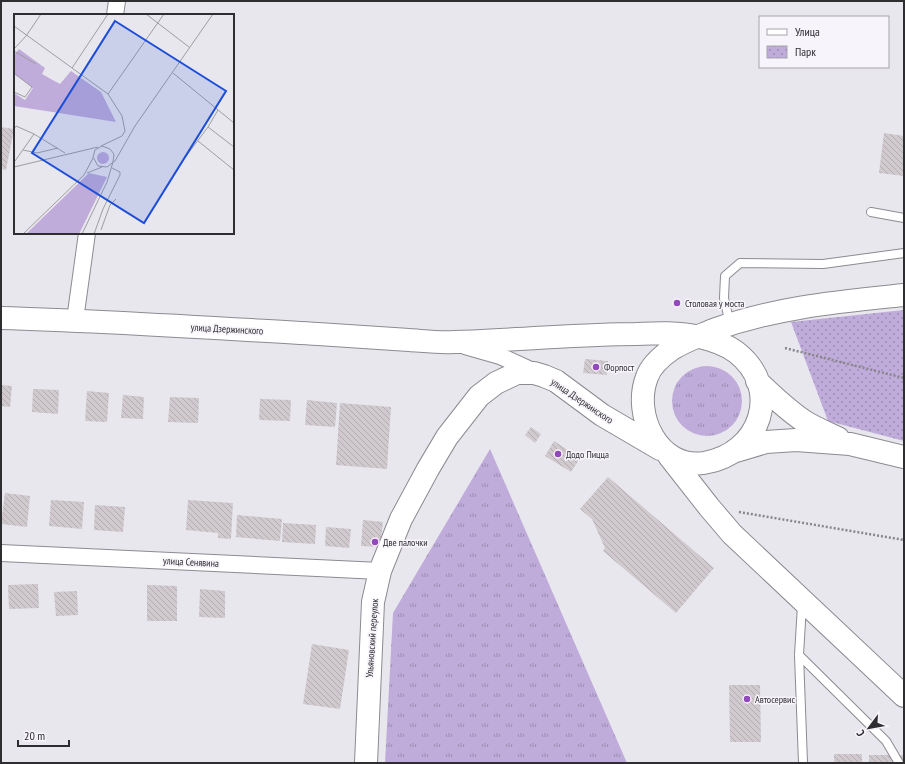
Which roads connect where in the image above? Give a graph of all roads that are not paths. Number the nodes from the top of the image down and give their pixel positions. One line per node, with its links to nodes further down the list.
1 (117, 1): 2 (street)
2 (115, 14)
3 (871, 212): 4 (lane)
4 (904, 218)
5 (87, 234): 9 (street)
6 (904, 253): 10 (lane)
7 (904, 295): 10 (main road)
8 (1, 318): 9 (main road, улица Дзержинского)
9 (75, 320): 12 (main road, улица Дзержинского)
10 (730, 324): 11 (main road)
11 (698, 336): 12 (main road, улица Дзержинского); 14 (main road); 18 (main road)
12 (454, 342): 13 (street)
13 (544, 376): 15 (main road, улица Дзержинского); 18 (main road, улица Дзержинского)
14 (757, 381): 16 (main road); 17 (main road)
15 (479, 396): 21 (main road, Ульяновский переулок)
16 (850, 444): 17 (main road); 19 (main road)
17 (735, 451): 18 (main road)
18 (666, 453): 22 (main road)
19 (904, 457)
20 (1, 553): 21 (street, улица Сенявина)
21 (380, 571): 25 (main road, Ульяновский переулок)
22 (802, 600): 23 (lane); 24 (main road)
23 (799, 656): 26 (lane); 27 (lane)
24 (904, 696)
25 (366, 763)
26 (803, 763)
27 (899, 763)

